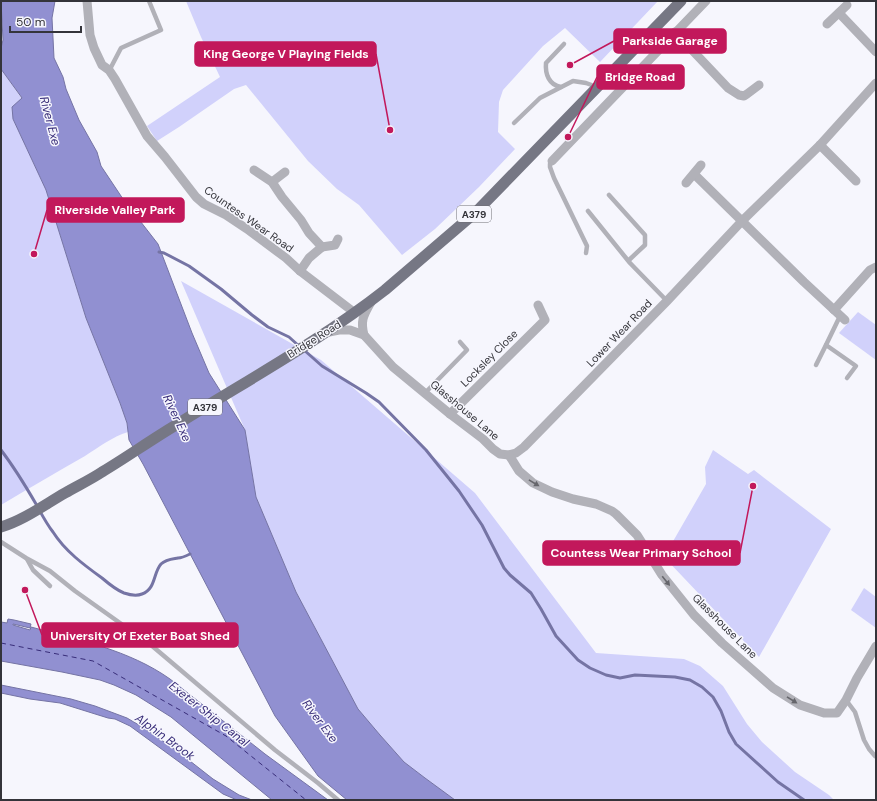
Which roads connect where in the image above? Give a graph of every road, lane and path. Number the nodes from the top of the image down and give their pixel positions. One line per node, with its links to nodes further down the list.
1 (87, 1): 11 (street, Countess Wear Road)
2 (149, 1): 11 (lane)
3 (681, 1): 15 (main road, Bridge Road / A379)
4 (706, 1): 8 (street)
5 (847, 4): 6 (street)
6 (838, 13): 7 (street); 10 (street)
7 (827, 24)
8 (675, 32): 13 (street); 18 (street)
9 (564, 44): 14 (lane)
10 (876, 52)
11 (109, 71): 34 (street, Countess Wear Road)
12 (876, 82): 17 (street, Lower Wear Road)
13 (758, 85)
14 (561, 87): 15 (lane); 16 (lane)
15 (597, 87): 36 (main road, Bridge Road / A379)
16 (514, 123)
17 (820, 145): 23 (street); 28 (street, Lower Wear Road)
18 (552, 161): 31 (lane)
19 (701, 165): 22 (street)
20 (254, 170): 24 (street)
21 (285, 172): 24 (street)
22 (694, 174): 25 (street); 28 (street)
23 (856, 181)
24 (272, 182): 30 (street)
25 (686, 183)
26 (609, 195): 32 (lane)
27 (588, 211): 32 (lane)
28 (742, 221): 35 (street, Lower Wear Road); 39 (street)
29 (338, 239): 30 (street)
30 (322, 247): 34 (street)
31 (586, 254)
32 (628, 260): 35 (lane)
33 (876, 267): 39 (street)
34 (300, 271): 38 (street, Countess Wear Road)
35 (667, 301): 48 (street, Lower Wear Road)
36 (371, 302): 38 (main road, Bridge Road / A379); 41 (street)
37 (538, 305): 47 (street, Locksley Close)
38 (355, 313): 40 (main road, Bridge Road / A379)
39 (840, 316): 43 (lane)
40 (325, 333): 41 (street); 49 (main road, Bridge Road / A379)
41 (364, 335): 46 (street, Glasshouse Lane)
42 (460, 342): 46 (lane)
43 (826, 345): 44 (lane); 45 (lane)
44 (816, 365)
45 (848, 378)
46 (425, 393): 47 (street, Glasshouse Lane)
47 (450, 414): 48 (street, Glasshouse Lane)
48 (509, 455): 55 (street, Glasshouse Lane, one-way to 55)
49 (6, 526): 50 (main road, Bridge Road / A379)
50 (1, 533)
51 (1, 542): 52 (lane)
52 (26, 558): 53 (lane); 57 (lane)
53 (50, 586)
54 (876, 646): 55 (street, Glasshouse Lane)
55 (846, 700): 56 (lane)
56 (875, 756)
57 (338, 800)

